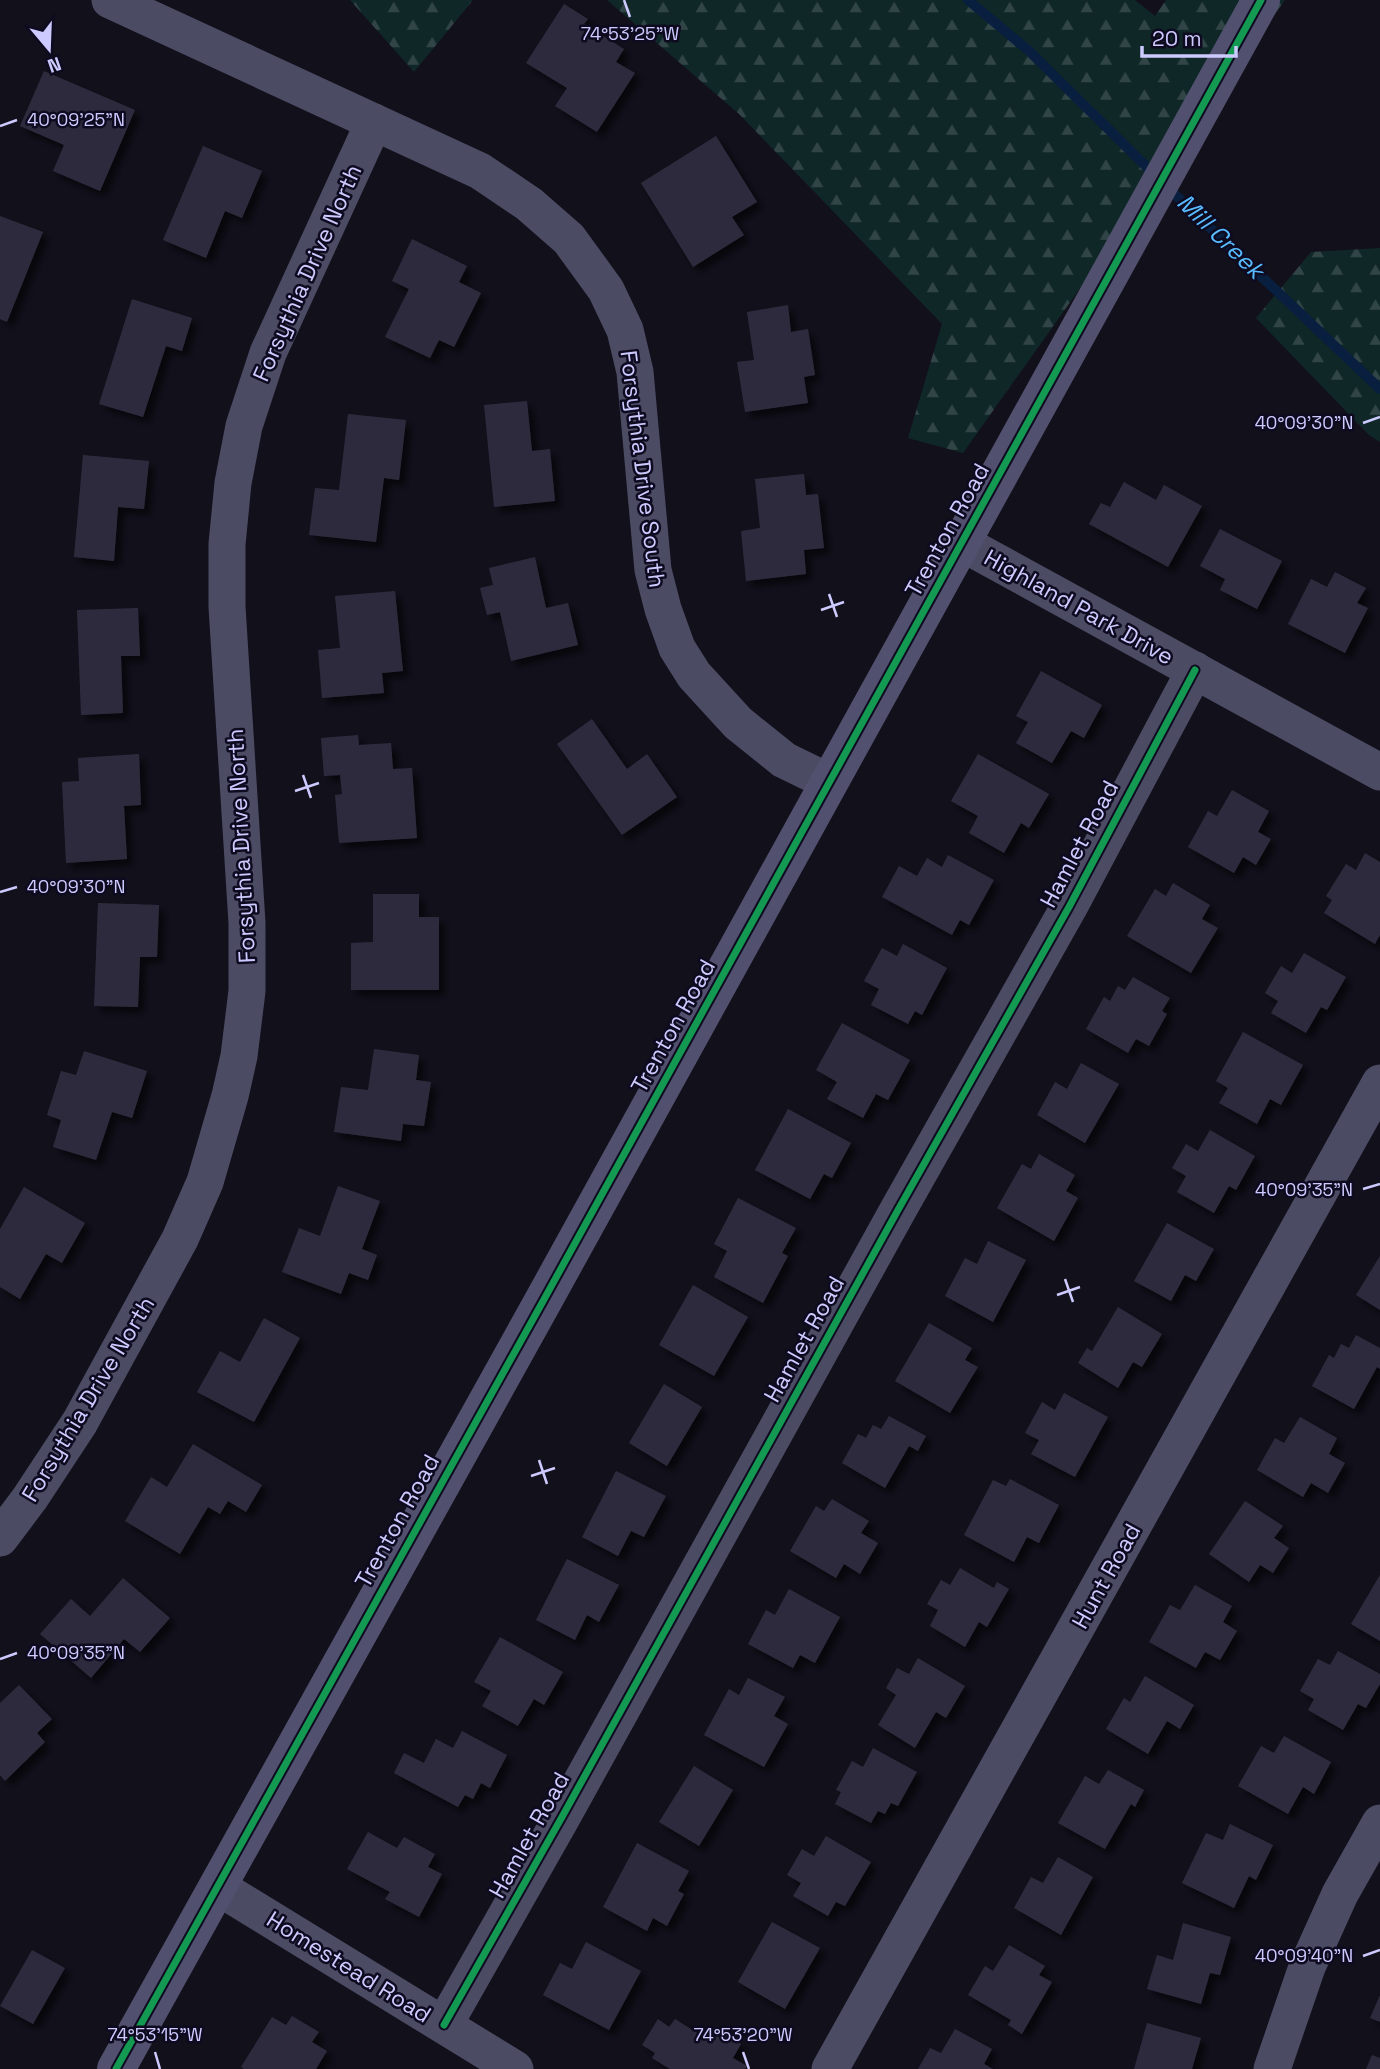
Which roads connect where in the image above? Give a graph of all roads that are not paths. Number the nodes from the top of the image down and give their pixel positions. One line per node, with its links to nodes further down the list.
1 (110, 0): 3 (street, Forsythia Drive South)
2 (1261, 0): 4 (main road, Trenton Road)
3 (374, 122): 7 (street, Forsythia Drive South); 9 (street, Forsythia Drive North)
4 (962, 543): 5 (street, Highland Park Drive); 7 (main road, Trenton Road)
5 (1195, 670): 6 (street, Highland Park Drive); 12 (street, Hamlet Road)
6 (1380, 772)
7 (829, 782): 11 (main road, Trenton Road)
8 (1380, 1083): 15 (street, Hunt Road)
9 (0, 1538)
10 (1380, 1823): 16 (street)
11 (218, 1887): 12 (street, Homestead Road); 13 (main road, Trenton Road)
12 (444, 2025): 14 (street, Homestead Road)
13 (116, 2069)
14 (515, 2069)
15 (830, 2069)
16 (1272, 2069)

